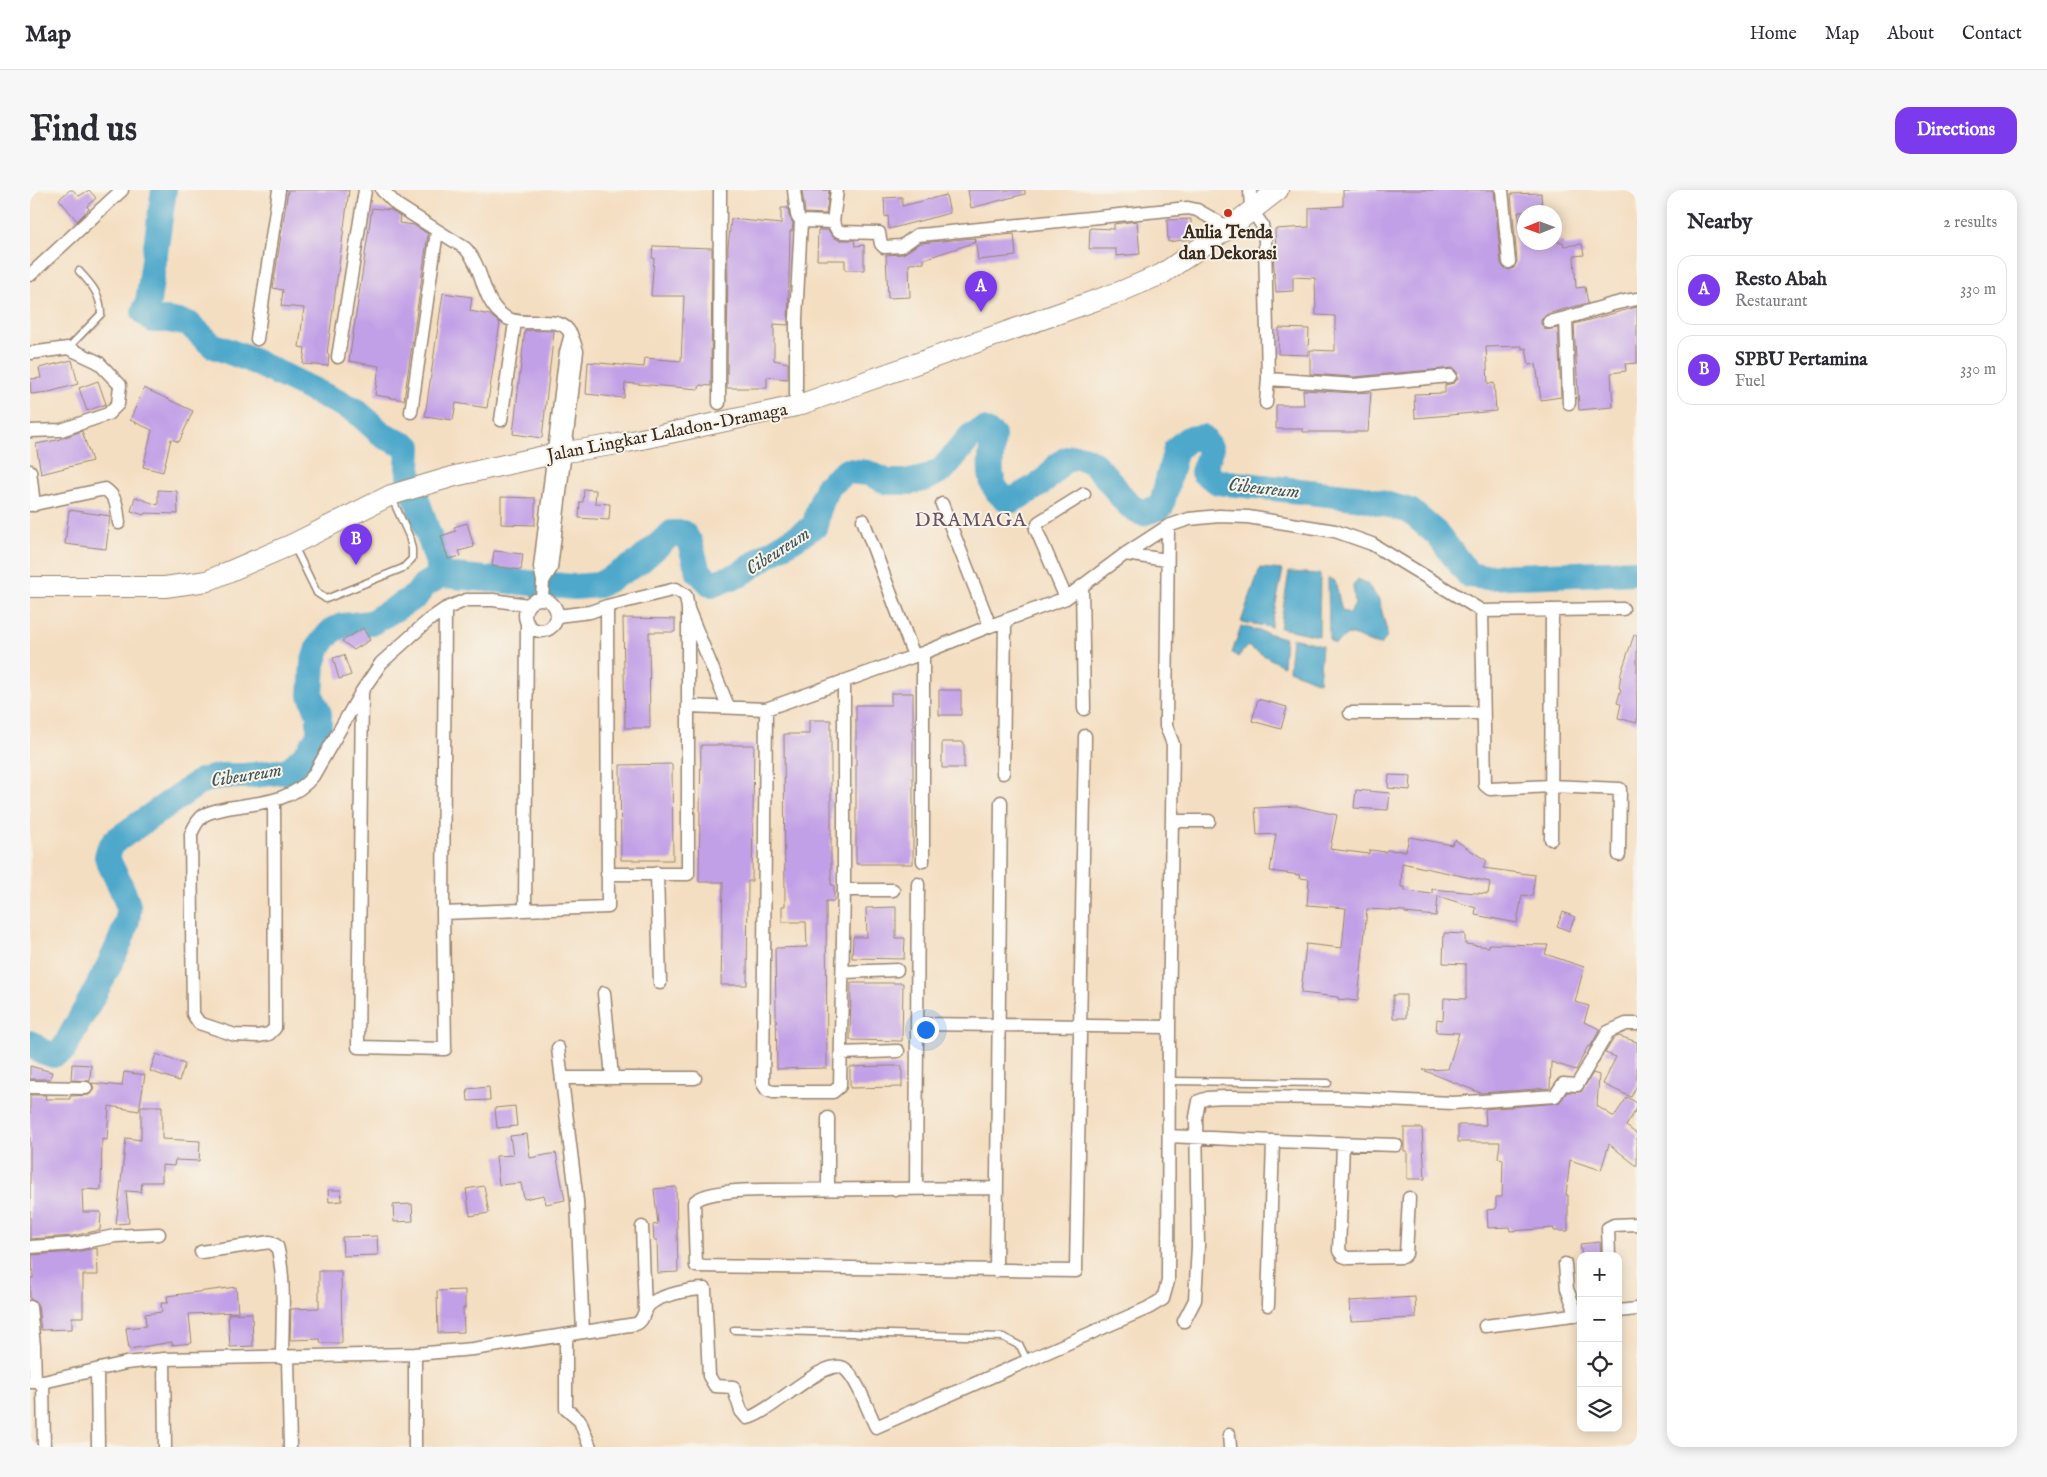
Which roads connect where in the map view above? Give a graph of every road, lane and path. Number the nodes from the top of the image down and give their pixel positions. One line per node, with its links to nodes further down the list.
1 (122, 190): 17 (street)
2 (279, 190): 22 (street)
3 (365, 190): 25 (street)
4 (382, 190): 14 (street)
5 (720, 190): 28 (street)
6 (794, 190): 11 (street)
7 (837, 190): 12 (street)
8 (1278, 190): 10 (main road, Jalan Lingkar Laladon-Dramaga)
9 (1502, 190): 15 (street)
10 (1250, 200): 13 (main road, Jalan Lingkar Laladon-Dramaga); 27 (street)
11 (801, 221): 12 (street); 31 (street)
12 (833, 222): 13 (street)
13 (1229, 228): 31 (main road, Jalan Lingkar Laladon-Dramaga)
14 (437, 231): 20 (street); 32 (street)
15 (1509, 262)
16 (79, 271): 23 (lane)
17 (30, 275)
18 (1637, 299): 19 (street)
19 (1566, 319): 21 (street); 30 (street)
20 (515, 322): 33 (street); 35 (street)
21 (1550, 322)
22 (257, 340)
23 (68, 348): 24 (street); 34 (street)
24 (30, 353)
25 (338, 357)
26 (1450, 376): 27 (street)
27 (1268, 379): 29 (street)
28 (719, 403)
29 (1266, 403)
30 (1569, 403)
31 (796, 406): 35 (main road, Jalan Lingkar Laladon-Dramaga)
32 (411, 412)
33 (501, 420)
34 (30, 431)
35 (559, 453): 37 (main road, Jalan Lingkar Laladon-Dramaga); 49 (street)
36 (30, 471): 40 (street)
37 (397, 493): 44 (main road, Jalan Lingkar Laladon-Dramaga); 44 (lane)
38 (1084, 494): 50 (street)
39 (942, 504): 61 (street)
40 (32, 505): 42 (street)
41 (863, 520): 62 (street)
42 (119, 524)
43 (1168, 526): 45 (street); 46 (street); 57 (street)
44 (293, 544): 47 (main road, Jalan Lingkar Laladon-Dramaga)
45 (1125, 554): 46 (street); 48 (street)
46 (1167, 560): 77 (street)
47 (30, 586)
48 (1082, 586): 50 (street); 68 (street)
49 (543, 589): 51 (street); 58 (street)
50 (1066, 598): 59 (street)
51 (524, 606): 53 (street); 60 (street)
52 (607, 606): 54 (street); 58 (street); 82 (street)
53 (446, 609): 64 (street); 87 (street)
54 (688, 609): 65 (street); 66 (street)
55 (1623, 609): 56 (street)
56 (1552, 610): 57 (street); 73 (street)
57 (1482, 611): 70 (street)
58 (557, 616): 60 (street)
59 (1005, 621): 61 (street); 72 (street)
60 (529, 626): 86 (street)
61 (990, 626): 62 (street)
62 (919, 655): 63 (street); 80 (street)
63 (844, 682): 67 (street); 84 (street)
64 (362, 691): 74 (street); 87 (street)
65 (688, 706): 66 (street); 81 (street)
66 (728, 706): 67 (street)
67 (766, 709): 99 (street)
68 (1084, 709)
69 (1350, 713): 70 (street)
70 (1482, 713): 73 (street)
71 (1085, 736): 95 (street)
72 (1003, 773)
73 (1552, 786): 78 (street); 79 (street)
74 (274, 800): 74 (street)
75 (1001, 802): 94 (street)
76 (1209, 821): 77 (street)
77 (1172, 822): 96 (street)
78 (1551, 839)
79 (1619, 855)
80 (923, 861)
81 (657, 873): 82 (street); 90 (street)
82 (607, 874): 86 (street)
83 (918, 884): 92 (street)
84 (844, 890): 85 (street); 89 (street)
85 (893, 890)
86 (524, 910): 87 (street)
87 (444, 913)
88 (897, 970): 89 (street)
89 (843, 972): 99 (street)
90 (660, 984)
91 (604, 993): 100 (street)
92 (918, 1024): 94 (street); 114 (street)
93 (1637, 1024): 109 (street)
94 (998, 1025): 95 (street); 115 (street)
95 (1081, 1026): 96 (street); 124 (street)
96 (1169, 1027): 103 (street)
97 (558, 1048): 101 (street)
98 (898, 1051): 99 (street)
99 (841, 1053)
100 (612, 1077): 101 (street); 102 (street)
101 (562, 1078): 135 (street)
102 (695, 1078)
103 (1169, 1081): 104 (lane); 108 (street)
104 (1328, 1084)
105 (30, 1087): 106 (street)
106 (86, 1088)
107 (828, 1118): 113 (street)
108 (1169, 1136): 109 (street); 140 (street)
109 (1197, 1137): 110 (street); 132 (street)
110 (1274, 1142): 111 (street); 125 (street)
111 (1342, 1144): 112 (street); 116 (street)
112 (1396, 1145)
113 (828, 1188): 114 (street); 124 (street)
114 (916, 1188): 115 (street)
115 (997, 1188): 124 (street)
116 (1409, 1198)
117 (1637, 1224): 122 (street)
118 (642, 1227): 128 (street)
119 (159, 1234): 120 (street)
120 (30, 1247)
121 (201, 1252): 138 (street)
122 (1609, 1252)
123 (1565, 1264): 129 (street)
124 (996, 1271)
125 (1268, 1305)
126 (30, 1307): 142 (street)
127 (1637, 1309): 130 (street)
128 (645, 1311): 135 (street); 140 (street)
129 (1577, 1311)
130 (1622, 1311)
131 (1577, 1315): 133 (street)
132 (1184, 1321)
133 (1485, 1326)
134 (734, 1330): 140 (lane)
135 (583, 1332): 136 (street)
136 (566, 1335): 137 (street); 148 (street)
137 (415, 1354): 138 (street); 147 (street)
138 (285, 1358): 139 (street); 146 (street)
139 (164, 1360): 141 (street); 145 (street)
140 (1028, 1360)
141 (97, 1371): 142 (street); 144 (street)
142 (36, 1382): 143 (street)
143 (44, 1447)
144 (98, 1447)
145 (165, 1447)
146 (290, 1447)
147 (414, 1447)
148 (590, 1447)

